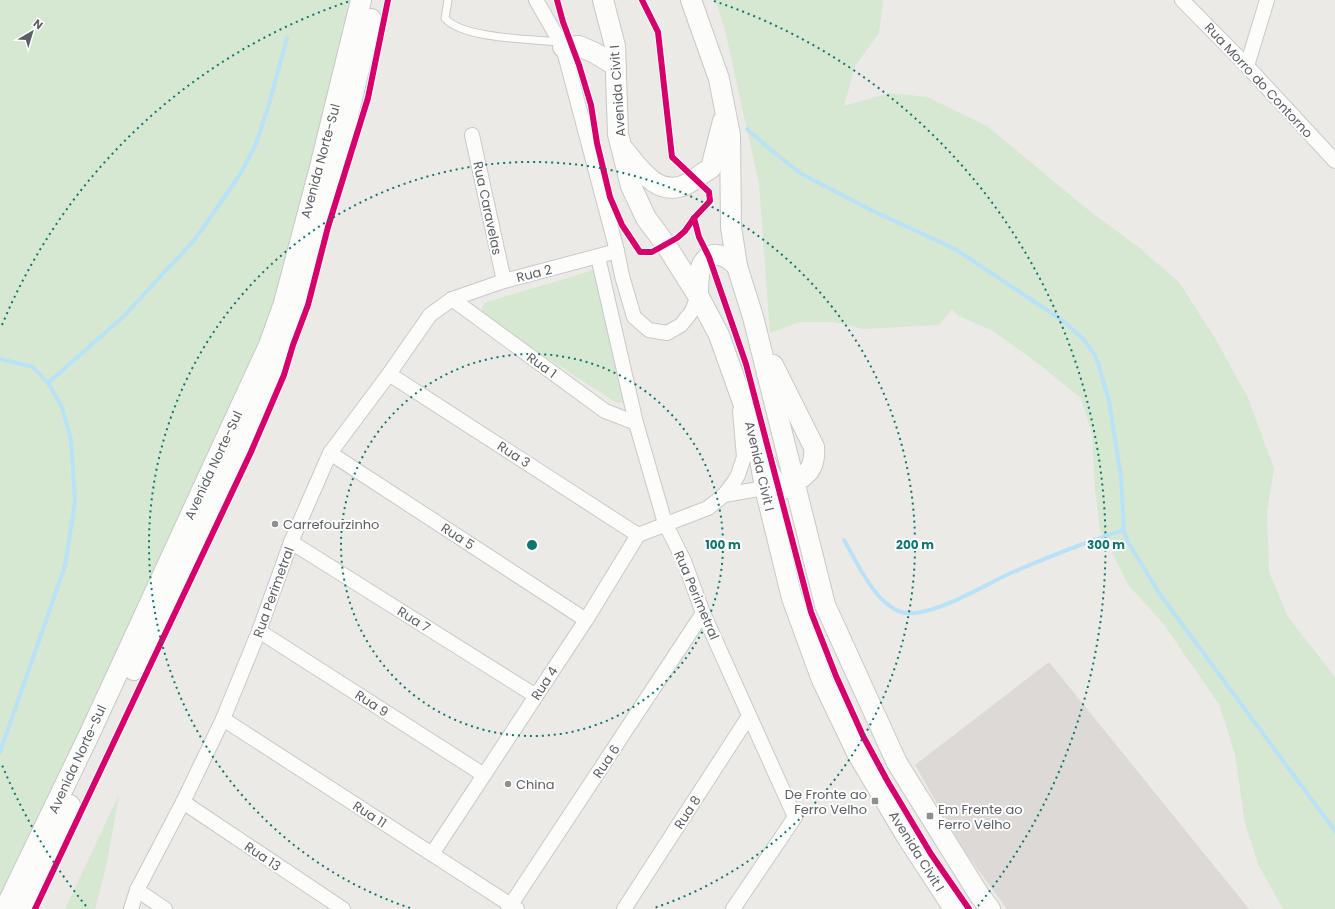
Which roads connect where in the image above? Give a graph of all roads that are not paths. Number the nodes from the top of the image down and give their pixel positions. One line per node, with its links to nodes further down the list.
1 (361, 0): 45 (main road, Avenida Norte-Sul)
2 (375, 0): 46 (main road, Avenida Norte-Sul)
3 (448, 0): 9 (lane)
4 (536, 0): 9 (street)
5 (691, 0): 12 (main road)
6 (1182, 0): 11 (street, Rua Morro do Contorno)
7 (1267, 0): 11 (street)
8 (603, 4): 10 (main road, Avenida Civit I)
9 (561, 45): 10 (main road); 16 (street)
10 (616, 66): 14 (main road, Avenida Civit I)
11 (1247, 66): 15 (street, Rua Morro do Contorno)
12 (726, 114): 14 (main road); 18 (main road)
13 (472, 135): 19 (street, Rua Caravelas)
14 (620, 145): 20 (main road, Avenida Civit I)
15 (1335, 160)
16 (617, 251): 17 (street, Rua 2); 20 (street)
17 (598, 257): 19 (street, Rua 2); 25 (street, Rua Perimetral)
18 (737, 266): 20 (main road); 22 (main road)
19 (504, 281): 21 (street, Rua 2)
20 (698, 296): 24 (main road, Avenida Civit I)
21 (452, 299): 23 (street, Rua Perimetral); 25 (street, Rua 1)
22 (753, 317): 28 (main road); 28 (main road)
23 (389, 374): 27 (street, Rua Perimetral); 32 (street, Rua 3)
24 (738, 388): 26 (main road, Avenida Civit I); 30 (street)
25 (636, 423): 31 (street, Rua Perimetral)
26 (757, 442): 28 (main road); 29 (main road, Avenida Civit I)
27 (330, 453): 33 (street, Rua Perimetral); 35 (street, Rua 5)
28 (794, 483): 53 (main road)
29 (764, 488): 30 (street); 52 (main road, Avenida Civit I)
30 (724, 495): 31 (street)
31 (666, 523): 32 (street); 34 (street, Rua Perimetral)
32 (638, 535): 35 (street, Rua 4)
33 (292, 542): 36 (street, Rua Perimetral); 37 (street, Rua 7)
34 (703, 613): 38 (street, Rua Perimetral); 44 (street, Rua 6)
35 (586, 620): 37 (street, Rua 4)
36 (259, 630): 39 (street, Rua Perimetral); 40 (street, Rua 9)
37 (536, 696): 40 (street, Rua 4)
38 (749, 716): 50 (street, Rua 8); 51 (street, Rua Perimetral)
39 (224, 718): 41 (street, Rua Perimetral); 42 (street, Rua 11)
40 (484, 775): 42 (street, Rua 4)
41 (183, 802): 43 (street, Rua Perimetral); 49 (street, Rua 13)
42 (432, 854): 44 (street, Rua 11)
43 (137, 890): 47 (street, Rua Perimetral); 48 (street)
44 (512, 908)
45 (5, 909)
46 (22, 909)
47 (131, 909)
48 (165, 909)
49 (343, 909)
50 (624, 909)
51 (733, 909)
52 (954, 909)
53 (990, 909)

